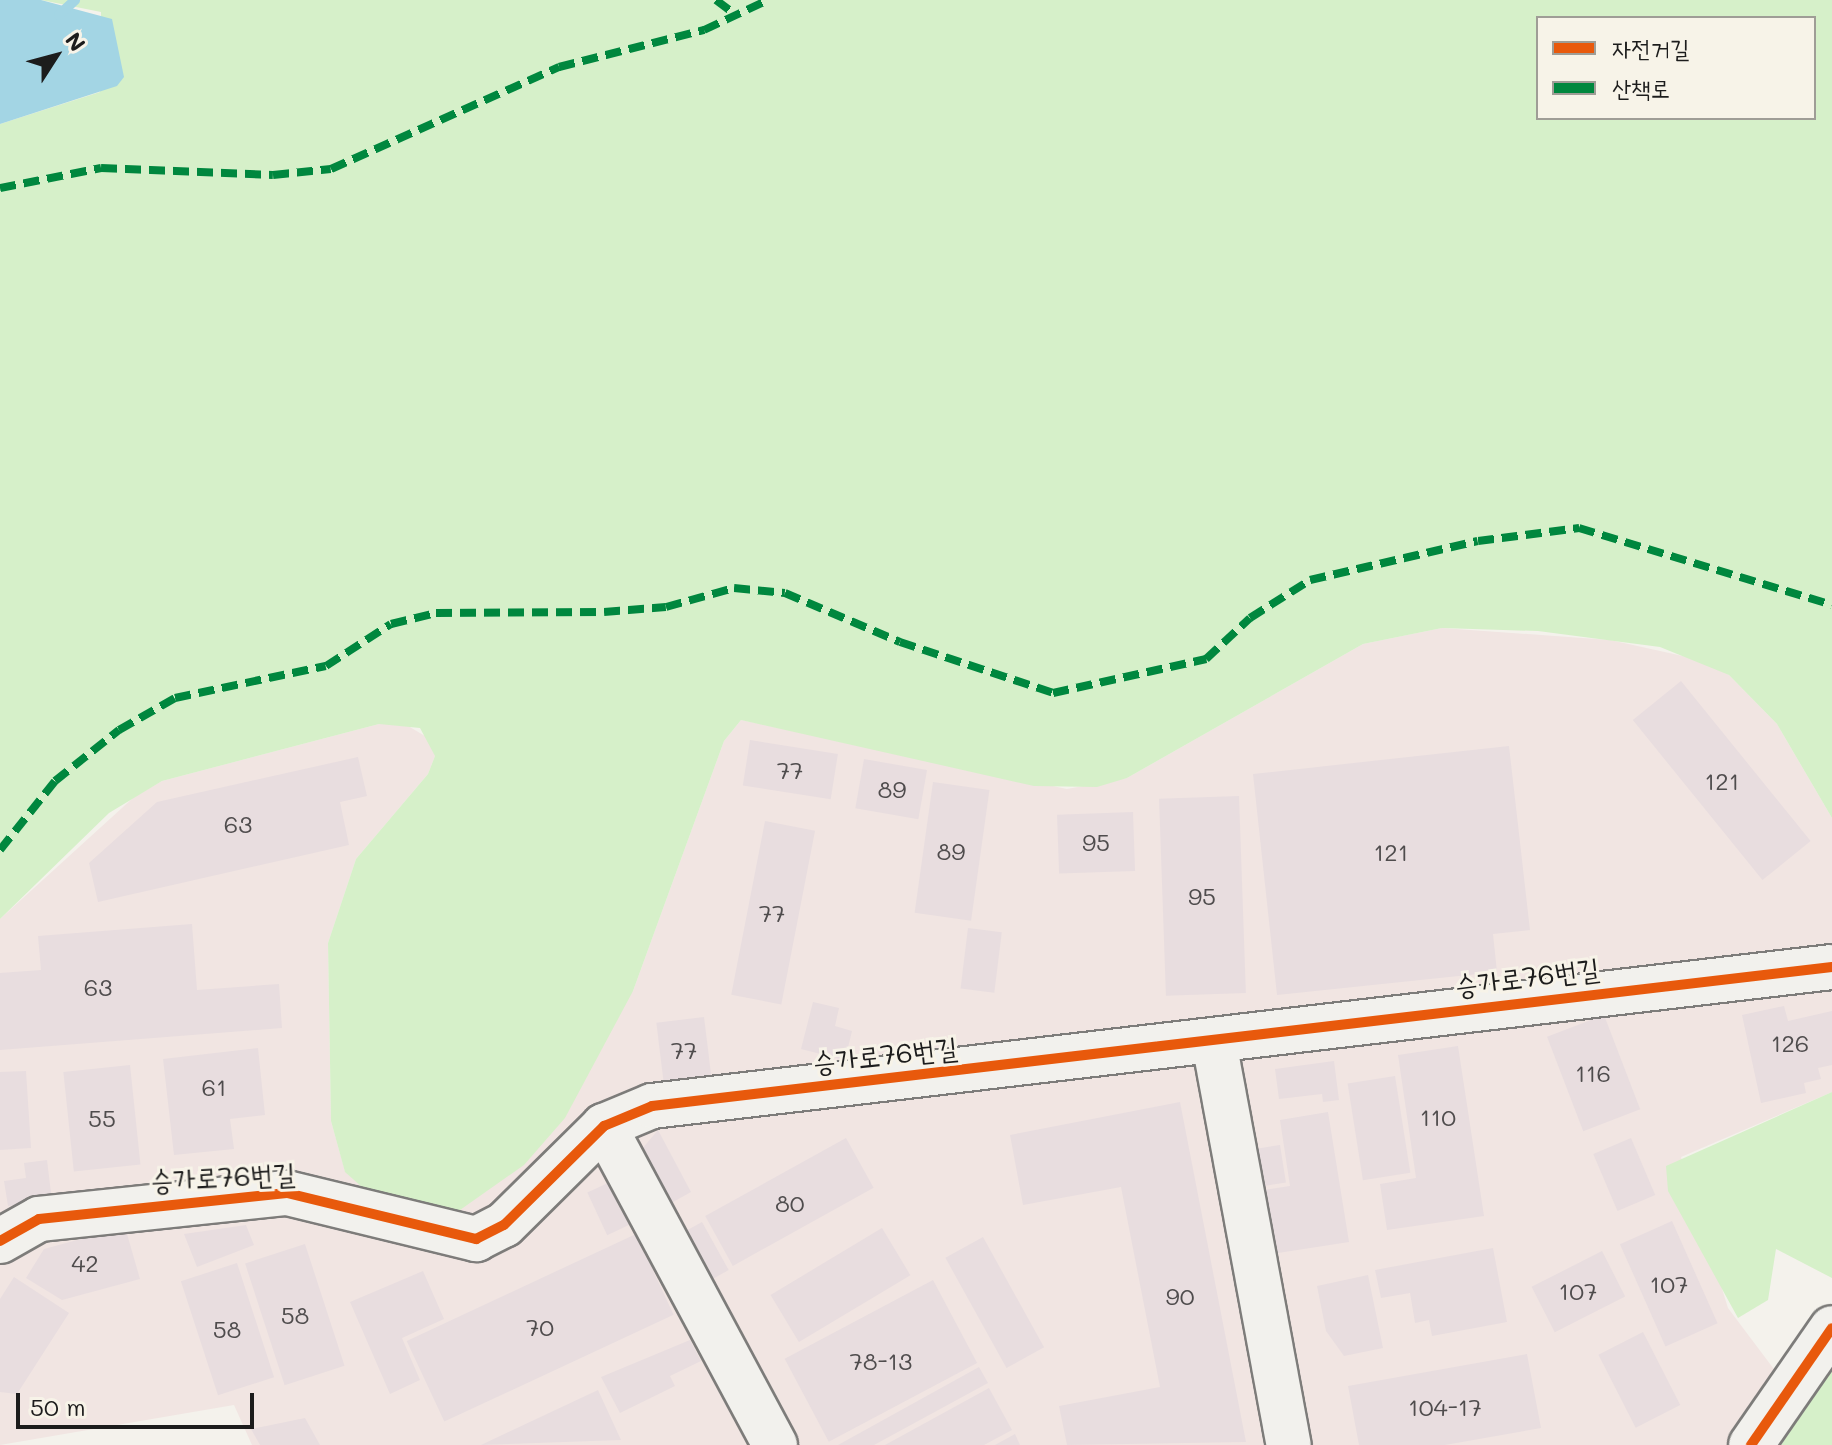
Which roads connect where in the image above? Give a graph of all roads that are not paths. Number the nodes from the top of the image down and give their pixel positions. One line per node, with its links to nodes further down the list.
1 (1832, 967): 2 (street, 승가로76번길)
2 (1214, 1042): 3 (street, 승가로76번길); 7 (street)
3 (604, 1126): 4 (street, 승가로76번길); 6 (street)
4 (0, 1241)
5 (1832, 1328): 8 (street)
6 (775, 1445)
7 (1289, 1445)
8 (1751, 1445)

